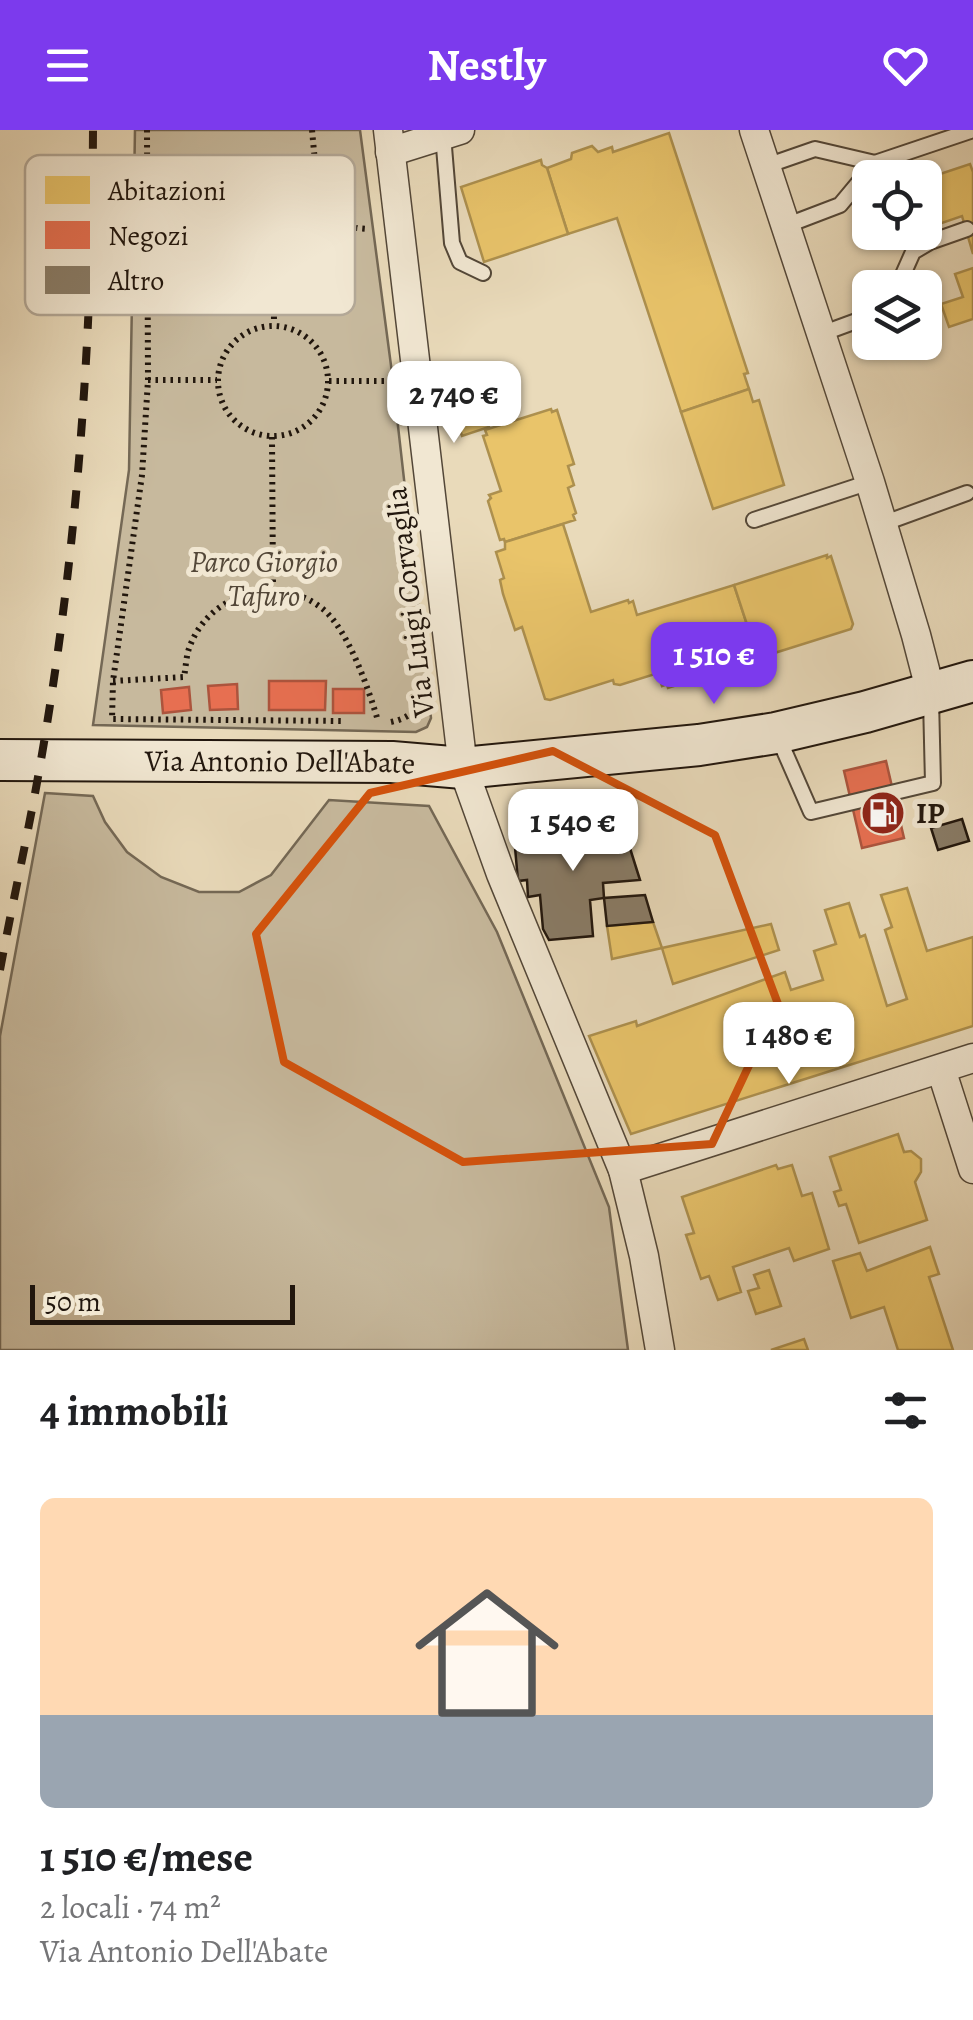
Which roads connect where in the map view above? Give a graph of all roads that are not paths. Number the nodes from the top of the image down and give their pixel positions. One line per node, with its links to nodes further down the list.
1 (754, 130): 7 (street)
2 (973, 130): 6 (lane)
3 (452, 132): 4 (street); 12 (lane)
4 (389, 141): 23 (street, Via Luigi Corvaglia)
5 (862, 160): 7 (lane)
6 (884, 160)
7 (766, 166): 9 (street)
8 (852, 191): 9 (lane)
9 (785, 226): 14 (street)
10 (967, 230): 11 (lane)
11 (906, 270)
12 (483, 273)
13 (852, 323): 14 (lane)
14 (821, 334): 15 (street)
15 (870, 482): 17 (lane); 18 (street)
16 (967, 494): 18 (lane)
17 (754, 520)
18 (882, 524): 20 (street)
19 (973, 680): 20 (main road, Via Antonio Dell'Abate)
20 (930, 693): 21 (main road, Via Antonio Dell'Abate); 21 (lane)
21 (776, 733): 23 (main road, Via Antonio Dell'Abate)
22 (0, 760): 23 (main road, Via Antonio Dell'Abate)
23 (463, 768): 27 (street, Via Luigi Corvaglia)
24 (973, 1058): 25 (street)
25 (941, 1069): 26 (street); 27 (street)
26 (973, 1169)
27 (622, 1170): 28 (street, Via Luigi Corvaglia)
28 (660, 1350)

